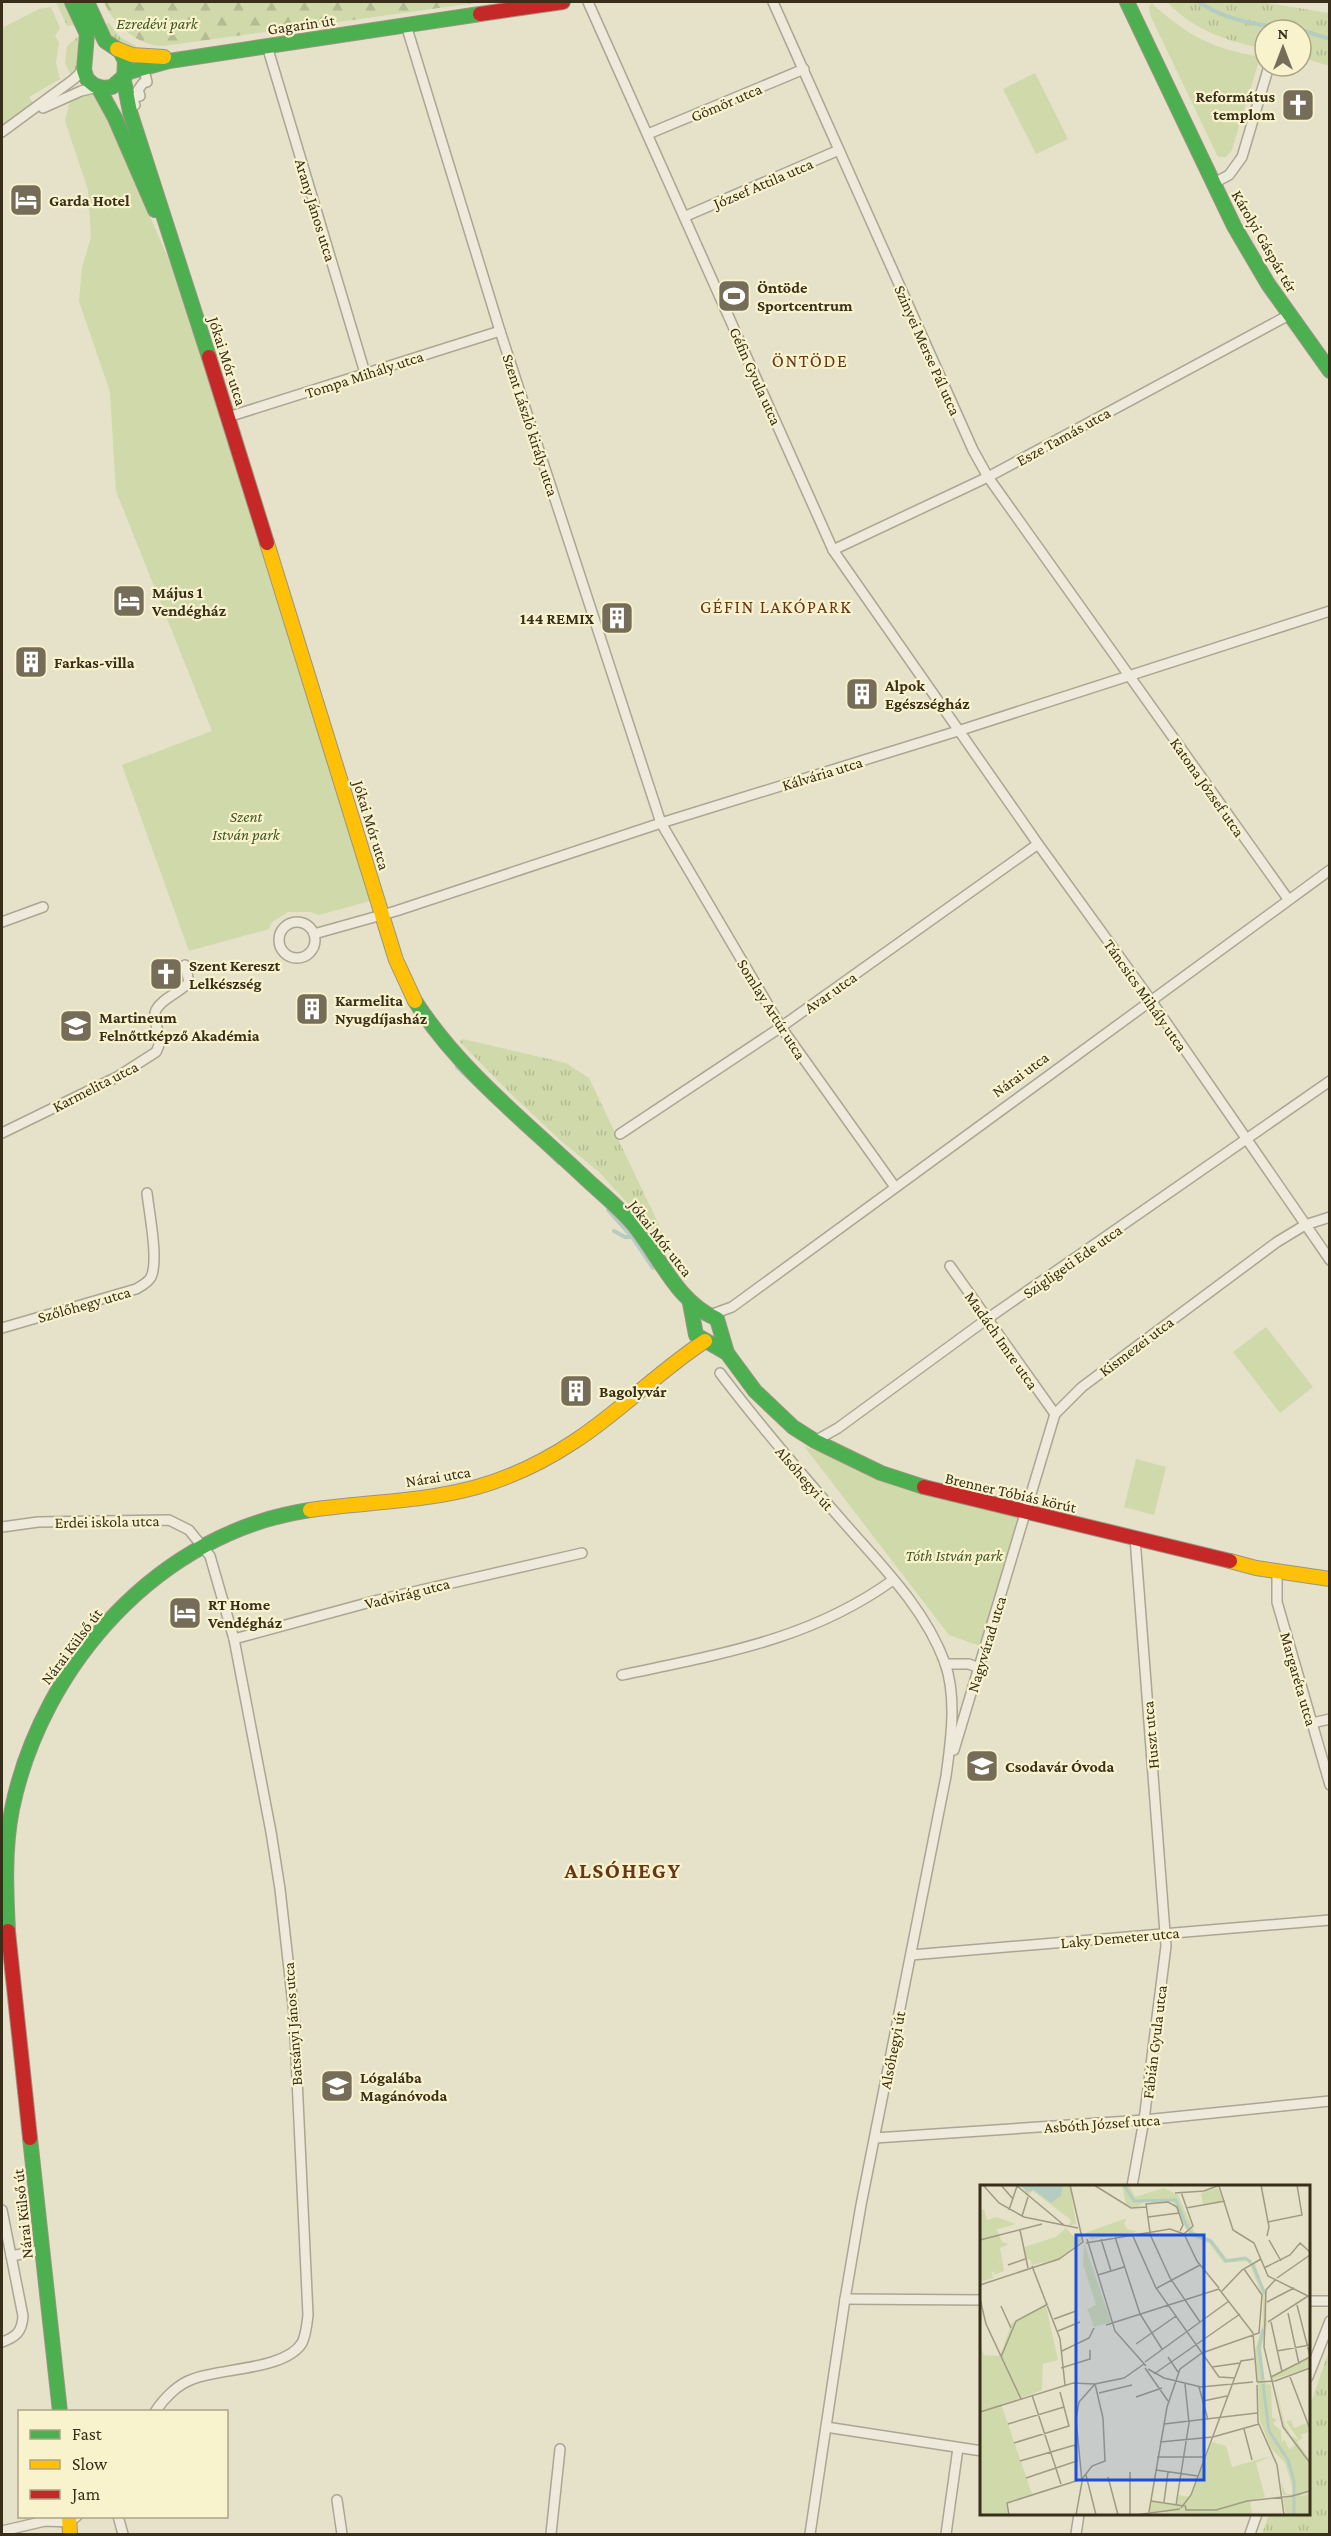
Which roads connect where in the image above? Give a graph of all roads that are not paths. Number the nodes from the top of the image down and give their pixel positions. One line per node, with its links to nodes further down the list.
1 (72, 2): 11 (street)
2 (87, 2): 9 (street)
3 (563, 2): 7 (street, Gagarin út)
4 (588, 2): 19 (street, Géfin Gyula utca)
5 (773, 2): 12 (street, Szinyei Merse Pál utca)
6 (1127, 2): 22 (street, Károlyi Gáspár tér)
7 (406, 25): 8 (street, Gagarin út); 26 (street, Szent László király utca)
8 (267, 45): 10 (street, Gagarin út); 28 (street, Arany János utca)
9 (114, 48): 10 (street, Gagarin út); 11 (street); 14 (street)
10 (187, 57): 14 (street, Gagarin út)
11 (85, 60): 16 (street); 17 (street)
12 (804, 69): 19 (street, Gömör utca); 20 (street, Szinyei Merse Pál utca)
13 (145, 74): 21 (street)
14 (124, 76): 16 (street, Gagarin út); 21 (street, Jókai Mór utca)
15 (1265, 78): 22 (street, Károlyi Gáspár tér)
16 (98, 87): 17 (street); 24 (street, Jókai Mór utca)
17 (25, 117): 18 (street)
18 (2, 132)
19 (648, 134): 23 (street, Géfin Gyula utca)
20 (839, 150): 23 (street, József Attila utca); 30 (street, Szinyei Merse Pál utca)
21 (152, 177): 24 (street, Jókai Mór utca)
22 (1214, 183): 25 (street, Károlyi Gáspár tér)
23 (686, 216): 31 (street, Géfin Gyula utca)
24 (180, 265): 29 (street, Jókai Mór utca)
25 (1288, 315): 27 (street, Károlyi Gáspár tér); 30 (street, Esze Tamás utca)
26 (500, 331): 28 (street, Tompa Mihály utca); 35 (street, Szent László király utca)
27 (1329, 371)
28 (365, 374): 29 (street, Tompa Mihály utca)
29 (228, 417): 40 (street, Jókai Mór utca)
30 (988, 477): 31 (street, Esze Tamás utca); 33 (street, Szinyei Merse Pál utca)
31 (833, 550): 34 (street, Géfin Gyula utca)
32 (1329, 611): 33 (street, Kálvária utca)
33 (1128, 674): 34 (street, Kálvária utca); 38 (street, Katona József utca)
34 (961, 730): 35 (street, Kálvária utca); 36 (street, Táncsics Mihály utca)
35 (661, 823): 40 (street, Kálvária utca); 45 (street, Somlay Artúr utca)
36 (1038, 844): 44 (street, Táncsics Mihály utca); 45 (street, Avar utca)
37 (1329, 870): 38 (street, Nárai utca)
38 (1288, 899): 44 (street, Nárai utca)
39 (43, 907): 41 (street)
40 (382, 915): 42 (street, Kálvária utca); 56 (street, Jókai Mór utca)
41 (2, 922)
42 (314, 934): 42 (street)
43 (185, 965): 47 (street, Karmelita utca)
44 (1150, 999): 49 (street, Táncsics Mihály utca); 50 (street, Nárai utca)
45 (781, 1027): 48 (street, Avar utca); 50 (street, Somlay Artúr utca)
46 (1329, 1081): 49 (street, Szigligeti Ede utca)
47 (2, 1133)
48 (620, 1134)
49 (1245, 1140): 53 (street, Táncsics Mihály utca); 59 (street, Szigligeti Ede utca)
50 (895, 1187): 57 (street, Nárai utca)
51 (147, 1193): 60 (street, Szőlőhegy utca)
52 (1329, 1217): 53 (street, Kismezei utca)
53 (1305, 1225): 54 (street, Táncsics Mihály utca); 65 (street, Kismezei utca)
54 (1329, 1260)
55 (950, 1266): 59 (street, Madách Imre utca)
56 (690, 1303): 58 (street, Jókai Mór utca); 62 (street, Jókai Mór utca)
57 (732, 1307): 58 (street, Nárai utca); 61 (street, Nárai utca)
58 (709, 1315): 61 (street, Jókai Mór utca); 62 (street)
59 (987, 1319): 65 (street, Madách Imre utca); 66 (street, Szigligeti Ede utca)
60 (2, 1328)
61 (720, 1328): 62 (street); 63 (street, Brenner Tóbiás körút)
62 (700, 1336): 63 (street, Brenner Tóbiás körút); 70 (street, Nárai utca)
63 (727, 1353): 66 (street, Brenner Tóbiás körút)
64 (720, 1373): 74 (street, Alsóhegyi út)
65 (1055, 1414): 67 (street, Kismezei utca)
66 (815, 1441): 67 (street, Brenner Tóbiás körút)
67 (1026, 1511): 69 (street, Brenner Tóbiás körút); 77 (street, Nagyvárad utca)
68 (2, 1527): 70 (street, Erdei iskola utca)
69 (1135, 1538): 72 (street, Brenner Tóbiás körút); 84 (street, Huszt utca)
70 (203, 1546): 75 (street, Batsányi János utca); 91 (street, Nárai Külső út)
71 (582, 1553): 75 (street, Vadvirág utca)
72 (1276, 1573): 73 (street, Brenner Tóbiás körút); 80 (street, Margaréta utca)
73 (1329, 1579)
74 (893, 1580): 76 (street, Alsóhegyi út); 78 (street)
75 (234, 1639): 101 (street, Batsányi János utca)
76 (945, 1664): 77 (street); 81 (street, Alsóhegyi út)
77 (979, 1668): 81 (street, Nagyvárad utca)
78 (622, 1675)
79 (1329, 1719): 80 (street)
80 (1312, 1723): 82 (street, Margaréta utca)
81 (946, 1776): 85 (street, Alsóhegyi út)
82 (1329, 1785)
83 (1329, 1920): 84 (street, Laky Demeter utca)
84 (1166, 1932): 85 (street, Laky Demeter utca); 87 (street, Fábián Gyula utca)
85 (911, 1955): 88 (street, Alsóhegyi út)
86 (1329, 2101): 87 (street, Asbóth József utca)
87 (1144, 2120): 88 (street, Asbóth József utca); 89 (street, Fábián Gyula utca)
88 (875, 2138): 93 (street, Alsóhegyi út)
89 (1132, 2185)
90 (2, 2210): 92 (street)
91 (43, 2250): 92 (street); 100 (street, Nárai Külső út)
92 (11, 2256): 98 (street)
93 (845, 2300): 94 (street); 102 (street, Alsóhegyi út)
94 (980, 2300)
95 (1310, 2301): 96 (street)
96 (1329, 2301)
97 (1329, 2320): 99 (street)
98 (2, 2342)
99 (1310, 2372)
100 (60, 2410)
101 (157, 2410)
102 (826, 2427): 103 (street); 115 (street, Alsóhegyi út)
103 (958, 2448): 105 (street); 116 (street)
104 (560, 2449): 114 (street)
105 (980, 2451)
106 (337, 2500): 113 (street)
107 (1079, 2515): 117 (street)
108 (1257, 2515): 118 (street)
109 (118, 2518): 112 (street)
110 (72, 2522): 111 (street)
111 (2, 2532)
112 (123, 2535)
113 (342, 2535)
114 (551, 2535)
115 (810, 2535)
116 (945, 2535)
117 (1076, 2535)
118 (1250, 2535)

